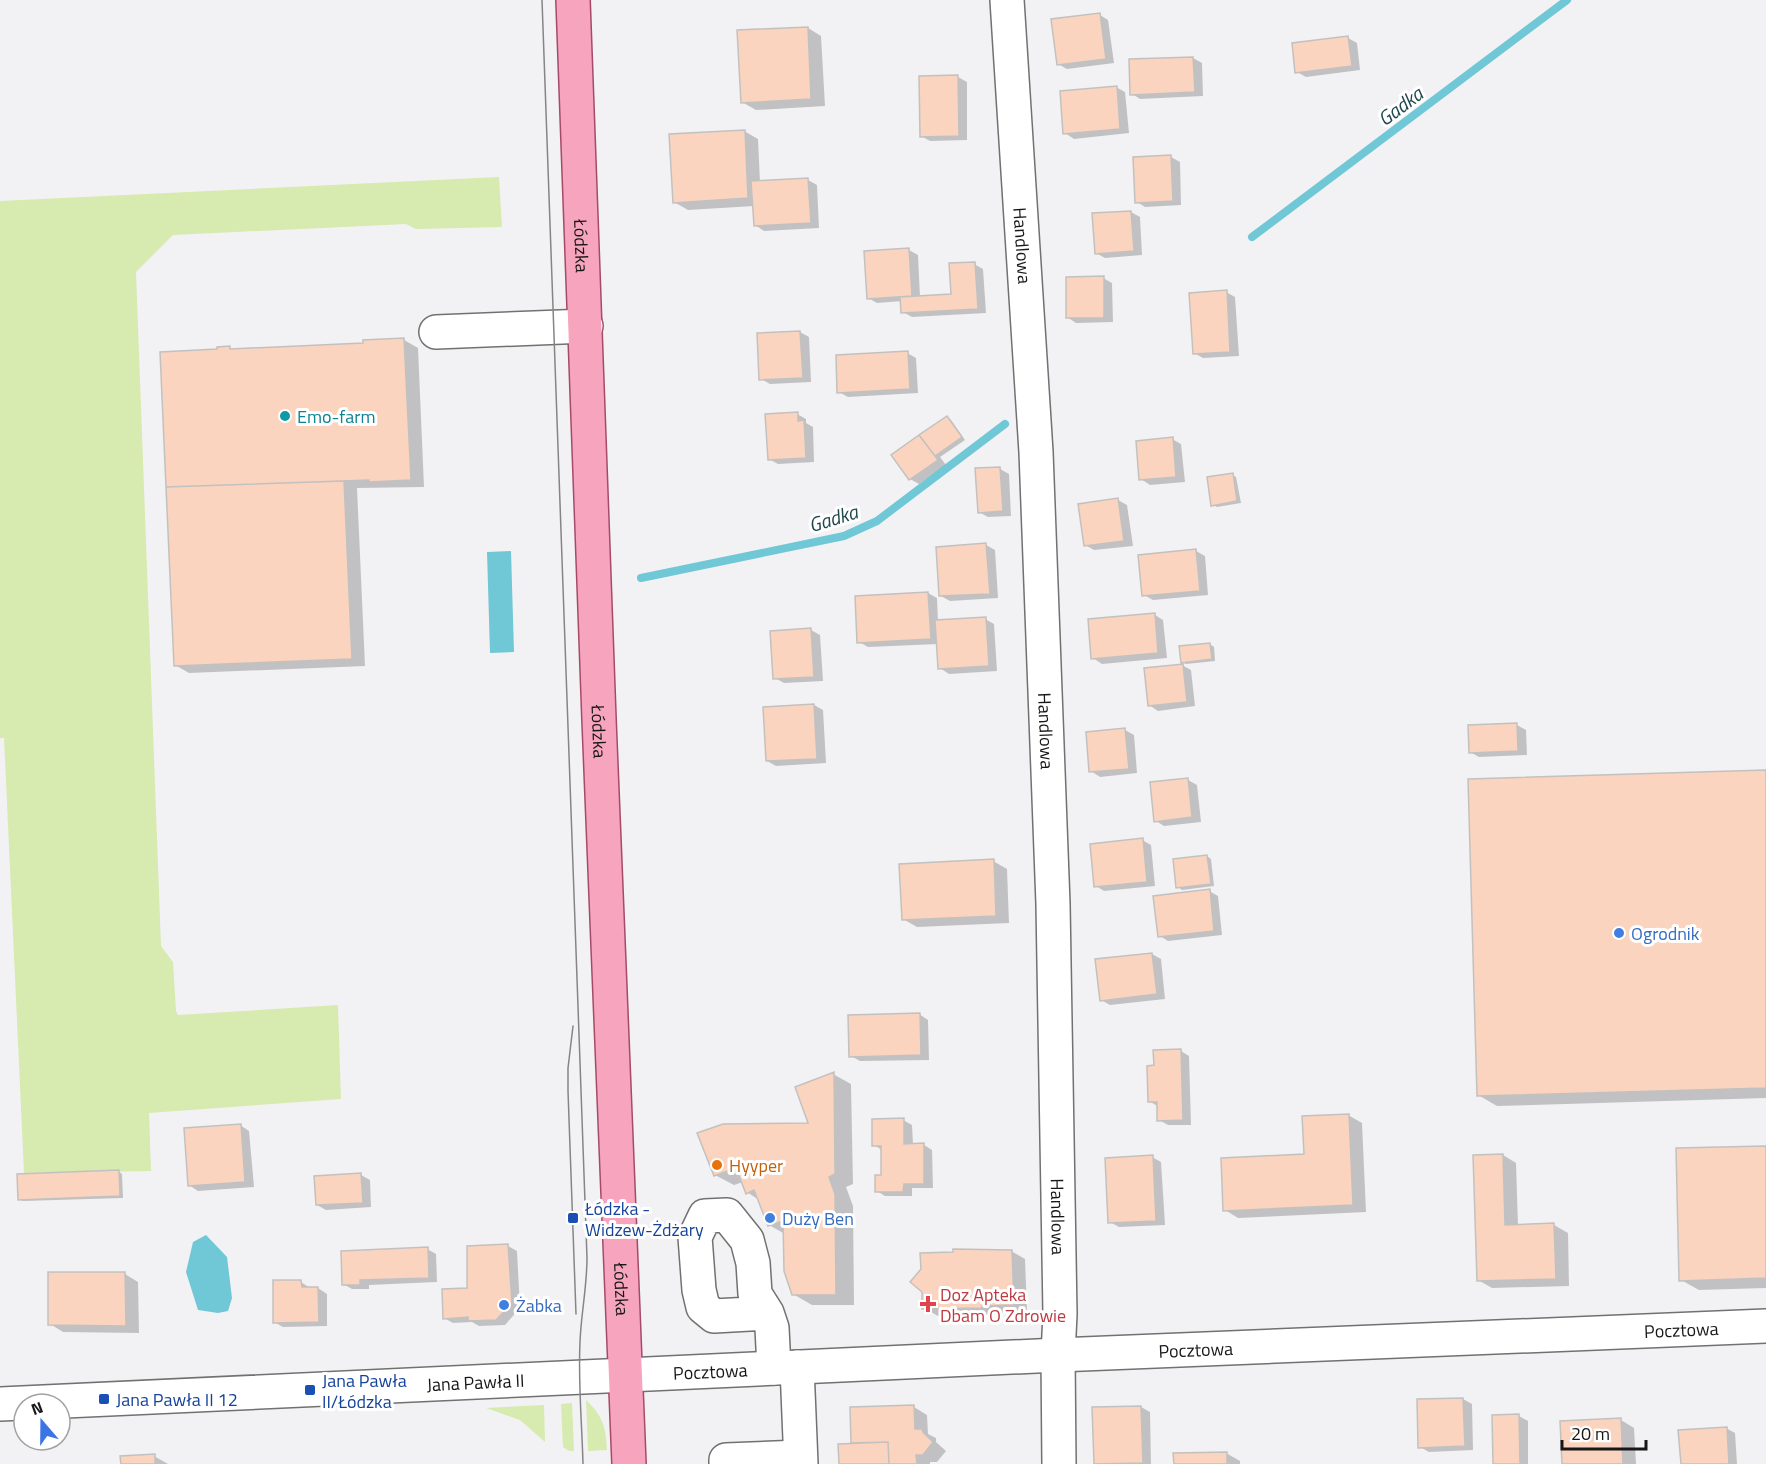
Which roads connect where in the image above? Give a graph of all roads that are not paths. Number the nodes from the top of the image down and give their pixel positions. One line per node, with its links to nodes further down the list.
1 (573, 0): 3 (main road, Łódzka)
2 (1007, 0): 7 (street, Handlowa)
3 (586, 326): 4 (street); 9 (main road, Łódzka)
4 (436, 332)
5 (766, 1313): 8 (street)
6 (1766, 1326): 7 (street, Pocztowa)
7 (1058, 1355): 8 (street, Pocztowa); 14 (street, Handlowa)
8 (785, 1368): 9 (street, Pocztowa); 11 (street)
9 (626, 1375): 10 (street, Jana Pawła II); 12 (main road, Łódzka)
10 (0, 1404)
11 (801, 1461): 13 (street)
12 (629, 1464)
13 (726, 1464)
14 (1059, 1464)

